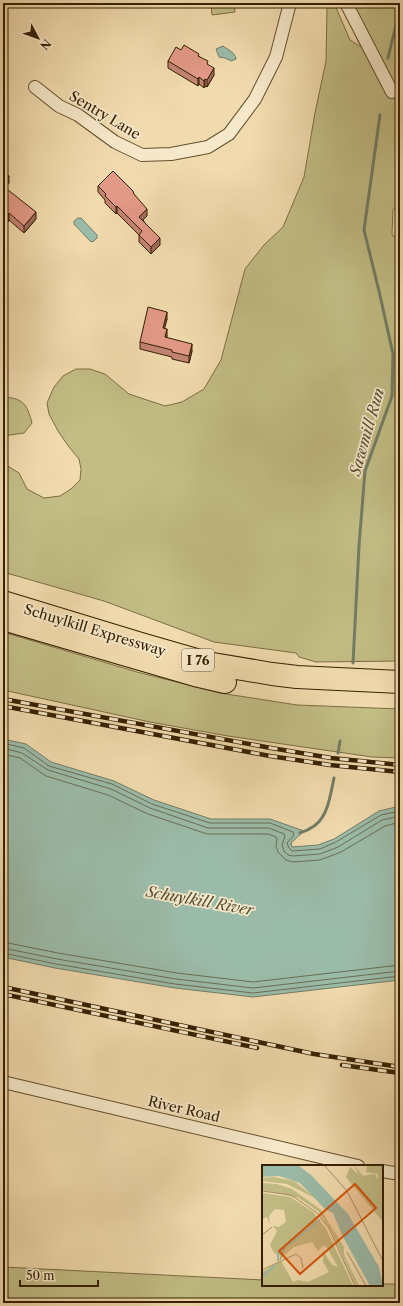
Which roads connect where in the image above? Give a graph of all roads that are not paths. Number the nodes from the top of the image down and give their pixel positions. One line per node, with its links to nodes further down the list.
1 (290, 3): 3 (street, Sentry Lane)
2 (346, 3): 4 (street)
3 (35, 88)
4 (392, 92)
5 (3, 602): 7 (highway, Schuylkill Expressway / I 76)
6 (3, 619): 8 (highway, Schuylkill Expressway / I 76)
7 (400, 682)
8 (400, 696)
9 (3, 1082): 10 (street, River Road)
10 (354, 1165)
11 (383, 1171): 12 (street)
12 (400, 1174)

